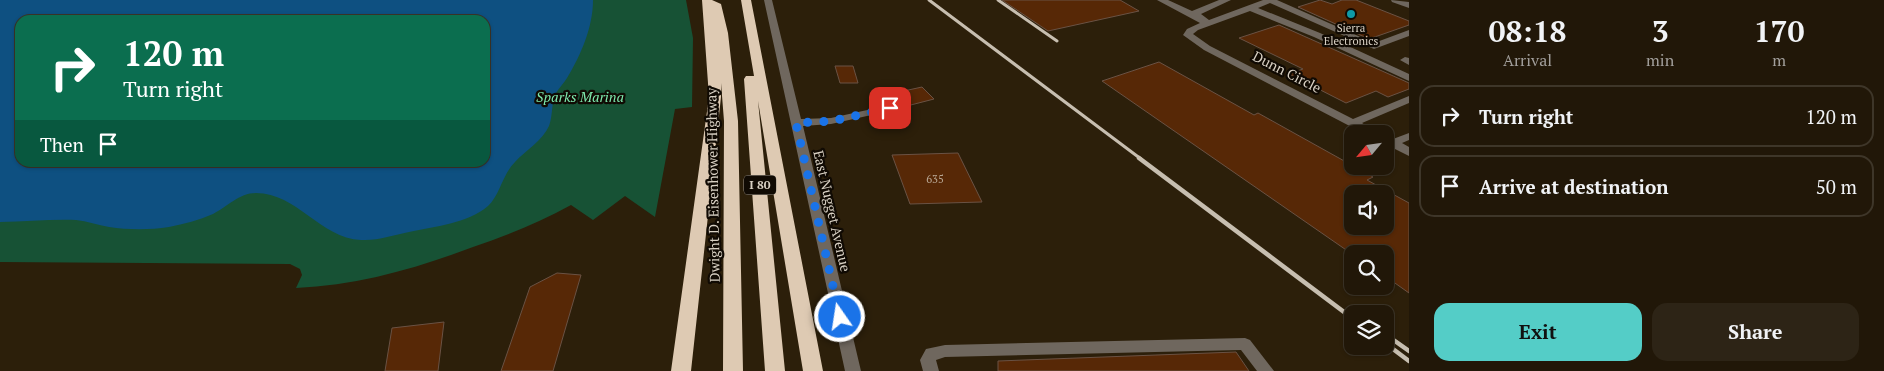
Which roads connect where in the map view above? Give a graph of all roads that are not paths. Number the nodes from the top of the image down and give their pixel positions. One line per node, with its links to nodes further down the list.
1 (707, 0): 25 (highway)
2 (715, 0): 26 (highway, Dwight D. Eisenhower Highway / I 80)
3 (738, 0): 27 (highway, I 80)
4 (746, 0): 28 (highway)
5 (768, 0): 18 (street, East Nugget Avenue)
6 (1161, 0): 12 (street)
7 (1227, 0): 12 (street)
8 (1270, 0): 11 (street); 14 (street)
9 (1395, 0): 10 (street)
10 (1409, 5)
11 (1250, 8): 13 (street); 15 (street)
12 (1195, 16): 13 (street)
13 (1208, 23): 19 (street, Dunn Circle)
14 (1409, 33)
15 (1409, 78)
16 (1409, 99): 19 (street)
17 (890, 108): 18 (street)
18 (796, 123): 29 (street, East Nugget Avenue)
19 (1353, 123): 20 (street, Dunn Circle)
20 (1357, 125)
21 (1409, 136): 22 (street)
22 (1394, 140)
23 (1394, 144): 24 (street)
24 (1409, 152)
25 (680, 371)
26 (733, 371)
27 (776, 371)
28 (814, 371)
29 (853, 371)
30 (932, 371): 31 (street)
31 (1266, 371)

